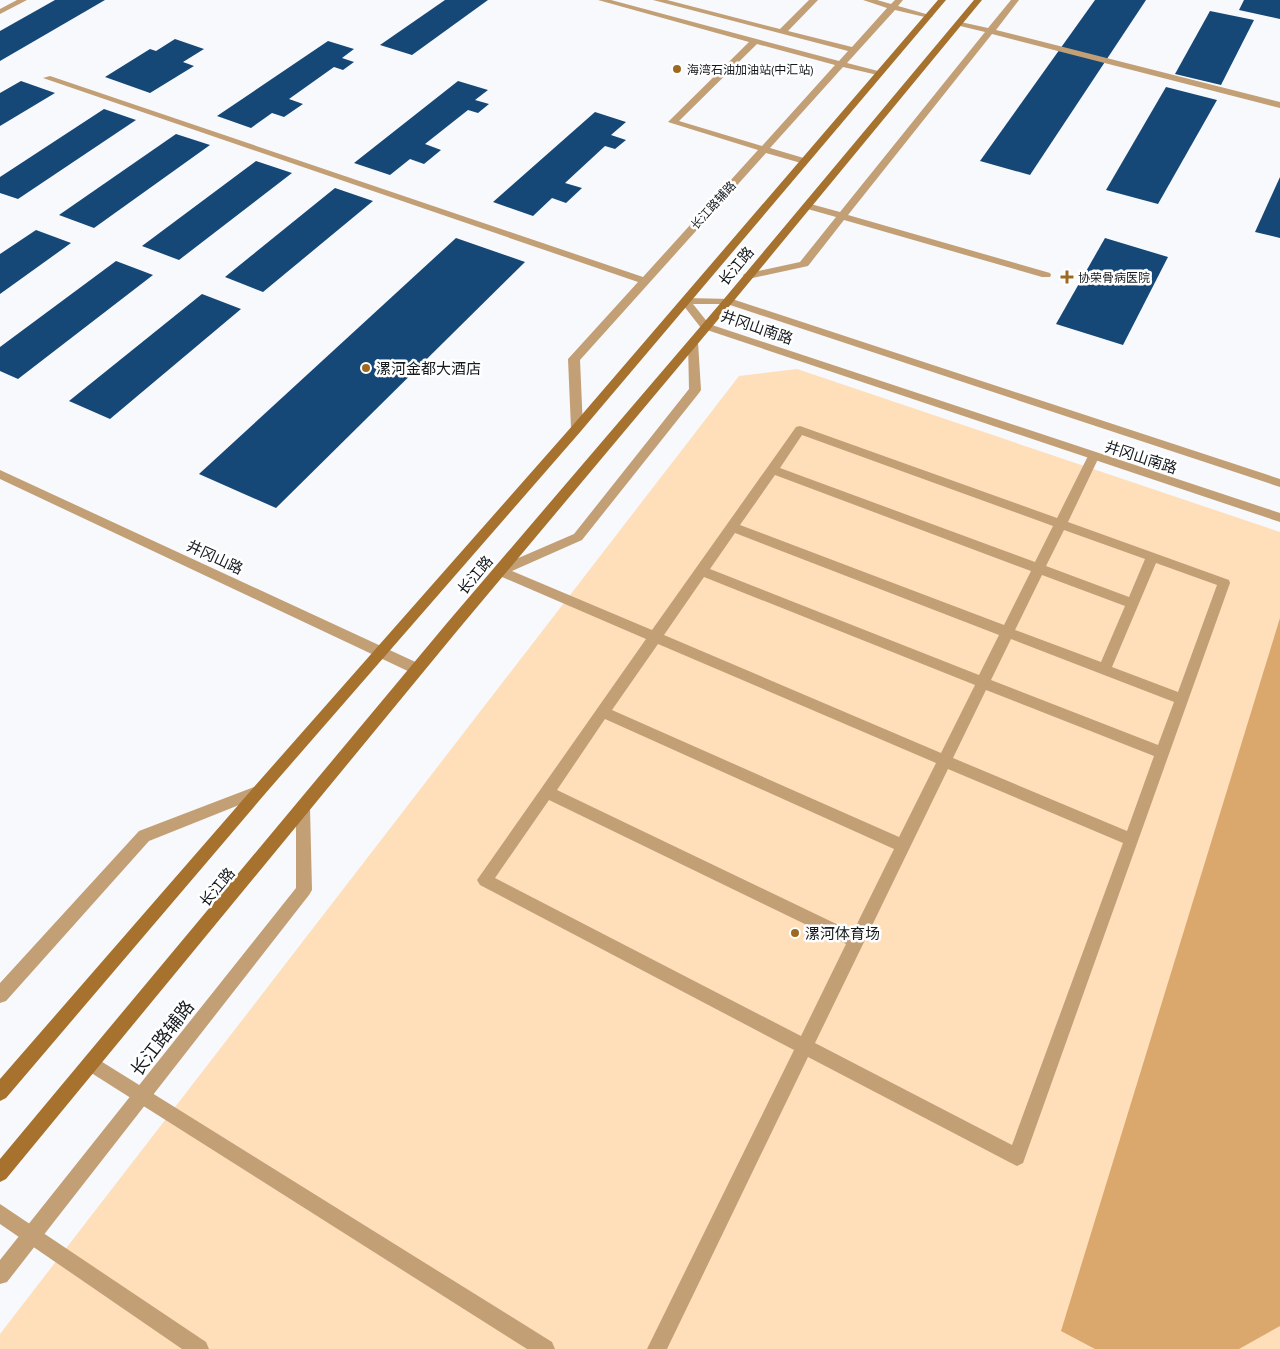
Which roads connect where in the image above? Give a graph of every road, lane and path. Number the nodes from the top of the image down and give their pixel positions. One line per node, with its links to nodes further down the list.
1 (23, 0): 10 (street)
2 (602, 0): 15 (street)
3 (657, 0): 14 (street)
4 (814, 0): 14 (street)
5 (867, 0): 9 (street)
6 (942, 0): 11 (main road, 长江路)
7 (978, 0): 12 (main road, 长江路)
8 (1015, 0): 13 (street)
9 (896, 3): 11 (street); 16 (street, 长江路辅路)
10 (0, 12)
11 (929, 16): 18 (main road, 长江路)
12 (959, 23): 13 (street); 23 (main road, 长江路)
13 (990, 31): 20 (street); 24 (street)
14 (782, 32): 16 (street)
15 (755, 41): 17 (street); 21 (street)
16 (854, 50): 17 (street, 长江路辅路)
17 (840, 64): 18 (street); 21 (street, 长江路辅路)
18 (879, 74): 22 (main road, 长江路)
19 (47, 78): 27 (street)
20 (1280, 105)
21 (764, 149): 22 (street); 27 (street, 长江路辅路)
22 (804, 161): 28 (main road, 长江路)
23 (807, 206): 24 (street); 26 (main road, 长江路)
24 (842, 216): 25 (street); 26 (street)
25 (1046, 275)
26 (748, 276): 29 (main road, 长江路)
27 (645, 281): 32 (street, 长江路辅路)
28 (685, 301): 29 (street, 井冈山南路); 30 (street, 井冈山南路); 32 (main road, 长江路)
29 (728, 301): 30 (main road, 长江路); 36 (street, 井冈山南路)
30 (705, 326): 31 (main road, 长江路); 33 (street, 井冈山南路)
31 (693, 342): 42 (main road, 长江路); 42 (street)
32 (577, 428): 47 (main road, 长江路)
33 (1093, 457): 37 (street, 井冈山南路); 38 (street)
34 (772, 470): 38 (street); 39 (street); 41 (street)
35 (0, 474): 47 (street, 井冈山路)
36 (1280, 484)
37 (1280, 518)
38 (1061, 524): 40 (street); 41 (street)
39 (732, 527): 43 (street); 45 (street)
40 (1152, 557): 44 (street); 51 (street)
41 (1039, 569): 44 (street); 45 (street)
42 (500, 571): 46 (street); 48 (main road, 长江路)
43 (701, 571): 46 (street); 50 (street)
44 (1132, 603): 49 (street)
45 (1008, 633): 49 (street); 50 (street)
46 (655, 638): 52 (street); 54 (street)
47 (380, 652): 48 (street, 井冈山路); 55 (main road, 长江路)
48 (418, 669): 57 (main road, 长江路)
49 (1104, 670): 51 (street)
50 (983, 682): 53 (street); 54 (street)
51 (1182, 699): 53 (street)
52 (603, 712): 56 (street); 59 (street)
53 (1162, 753): 58 (street)
54 (945, 761): 58 (street); 59 (street)
55 (259, 791): 61 (street); 64 (main road, 长江路)
56 (547, 792): 60 (street); 62 (street)
57 (303, 808): 63 (main road, 长江路); 65 (street, 长江路辅路)
58 (1131, 840): 62 (street)
59 (903, 846): 60 (street)
60 (856, 941): 62 (street)
61 (0, 995)
62 (805, 1046): 72 (street)
63 (91, 1063): 65 (street); 66 (main road, 长江路)
64 (0, 1092)
65 (142, 1094): 68 (street, 长江路辅路); 71 (street)
66 (0, 1173)
67 (0, 1214): 68 (street)
68 (31, 1236): 69 (street, 长江路辅路); 70 (street)
69 (0, 1275)
70 (199, 1349)
71 (546, 1349)
72 (657, 1349)

